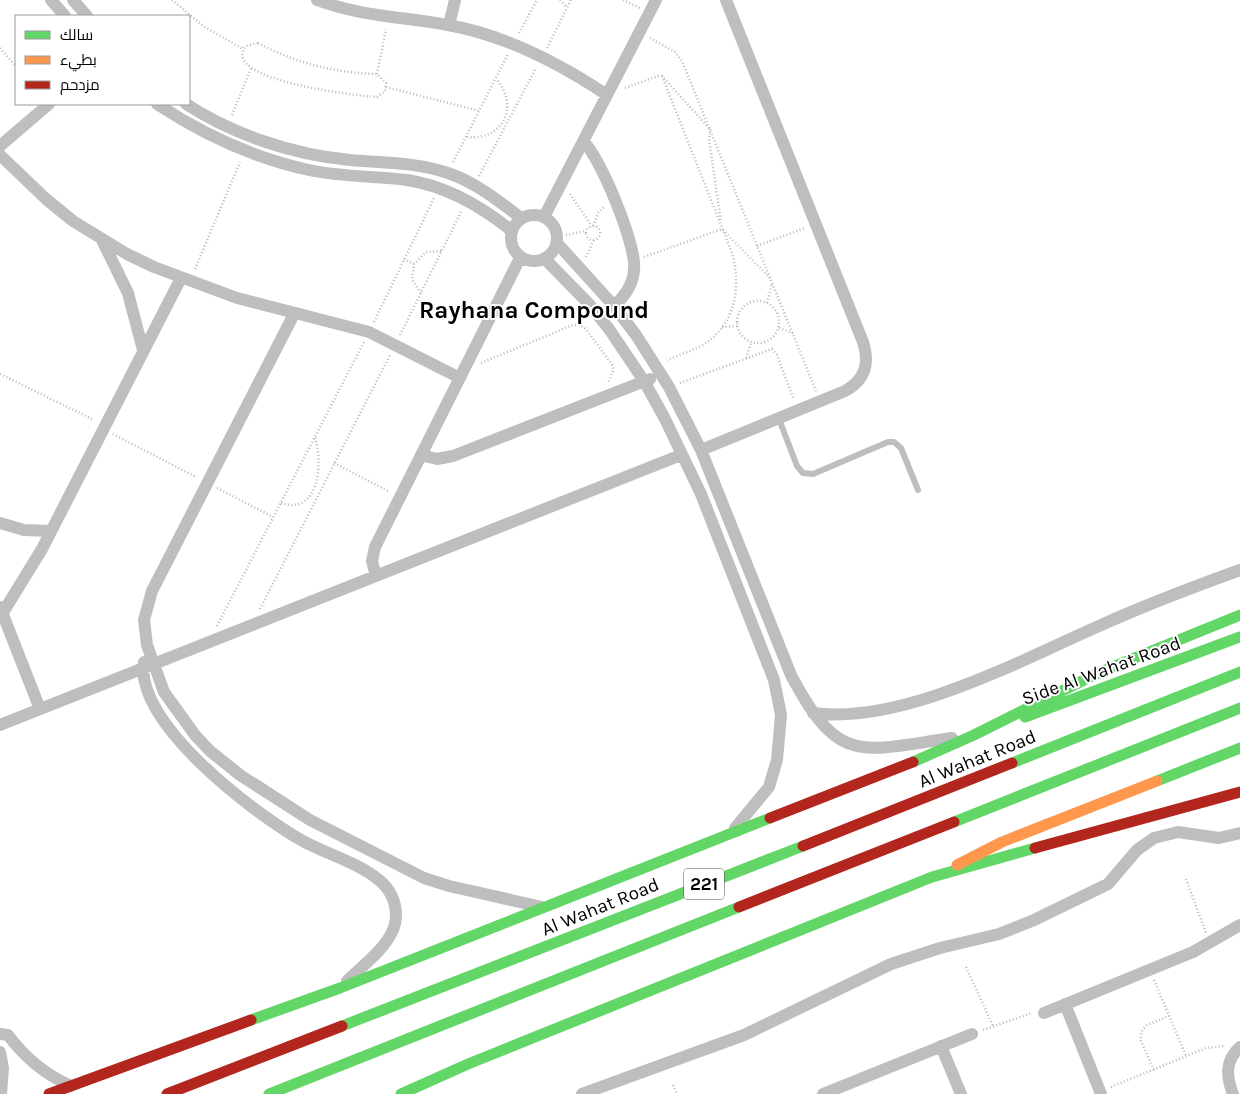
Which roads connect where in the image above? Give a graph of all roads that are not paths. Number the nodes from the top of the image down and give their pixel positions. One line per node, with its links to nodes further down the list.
1 (51, 0): 7 (street)
2 (73, 0): 8 (street)
3 (317, 0): 9 (street)
4 (455, 0): 9 (street)
5 (656, 0): 10 (street)
6 (726, 0): 31 (street)
7 (63, 15)
8 (86, 15)
9 (449, 25): 10 (street)
10 (607, 95): 14 (street)
11 (48, 105): 15 (street)
12 (159, 105): 19 (street)
13 (188, 105): 18 (street)
14 (584, 142): 17 (street); 25 (street)
15 (0, 146)
16 (0, 154): 20 (street)
17 (544, 217): 18 (street); 21 (street)
18 (521, 218): 19 (street)
19 (512, 231): 22 (street)
20 (102, 240): 24 (street); 27 (street)
21 (557, 240): 23 (street); 25 (street)
22 (520, 258): 23 (street); 29 (street)
23 (545, 259): 30 (street)
24 (185, 280): 26 (street); 27 (street)
25 (614, 306): 28 (street)
26 (294, 314): 29 (street); 47 (street)
27 (143, 350): 39 (street)
28 (659, 370): 30 (street); 32 (street)
29 (462, 374): 33 (street)
30 (644, 381): 33 (street); 34 (street)
31 (779, 419): 32 (street); 36 (lane)
32 (701, 450): 35 (street)
33 (421, 455): 42 (street)
34 (681, 456): 37 (street); 42 (street)
35 (716, 488): 37 (street); 41 (street)
36 (918, 490)
37 (701, 494): 43 (street)
38 (0, 523): 39 (street)
39 (51, 531): 44 (street)
40 (1240, 570): 53 (street)
41 (750, 574): 43 (street); 53 (street)
42 (376, 576): 48 (street)
43 (735, 580): 60 (street)
44 (1, 610): 52 (street)
45 (1240, 614): 55 (main road)
46 (1240, 637): 55 (main road, Side Al Wahat Road)
47 (147, 644): 48 (street); 49 (street)
48 (155, 664): 49 (street); 57 (street)
49 (143, 669): 52 (street); 58 (street)
50 (1240, 672): 77 (main road, Al Wahat Road / 221)
51 (1240, 708): 78 (main road, 221)
52 (40, 709): 54 (street)
53 (813, 713): 55 (street)
54 (0, 725)
55 (974, 735): 60 (main road)
56 (1240, 748): 62 (main road)
57 (210, 751): 58 (street); 63 (street)
58 (199, 762): 65 (street)
59 (1240, 792): 62 (main road)
60 (731, 832): 63 (main road)
61 (1240, 833): 80 (street)
62 (932, 877): 79 (main road)
63 (543, 907): 65 (main road)
64 (1240, 925): 66 (street)
65 (340, 988): 73 (main road)
66 (1065, 1004): 67 (street); 74 (street)
67 (1044, 1013)
68 (0, 1034): 73 (street)
69 (972, 1034): 70 (street)
70 (941, 1046): 81 (street); 82 (street)
71 (1239, 1048): 83 (street)
72 (0, 1052): 75 (street)
73 (71, 1086): 76 (main road)
74 (1100, 1093)
75 (1, 1094)
76 (49, 1094)
77 (167, 1094)
78 (269, 1094)
79 (401, 1094)
80 (582, 1094)
81 (823, 1094)
82 (961, 1094)
83 (1233, 1094)

